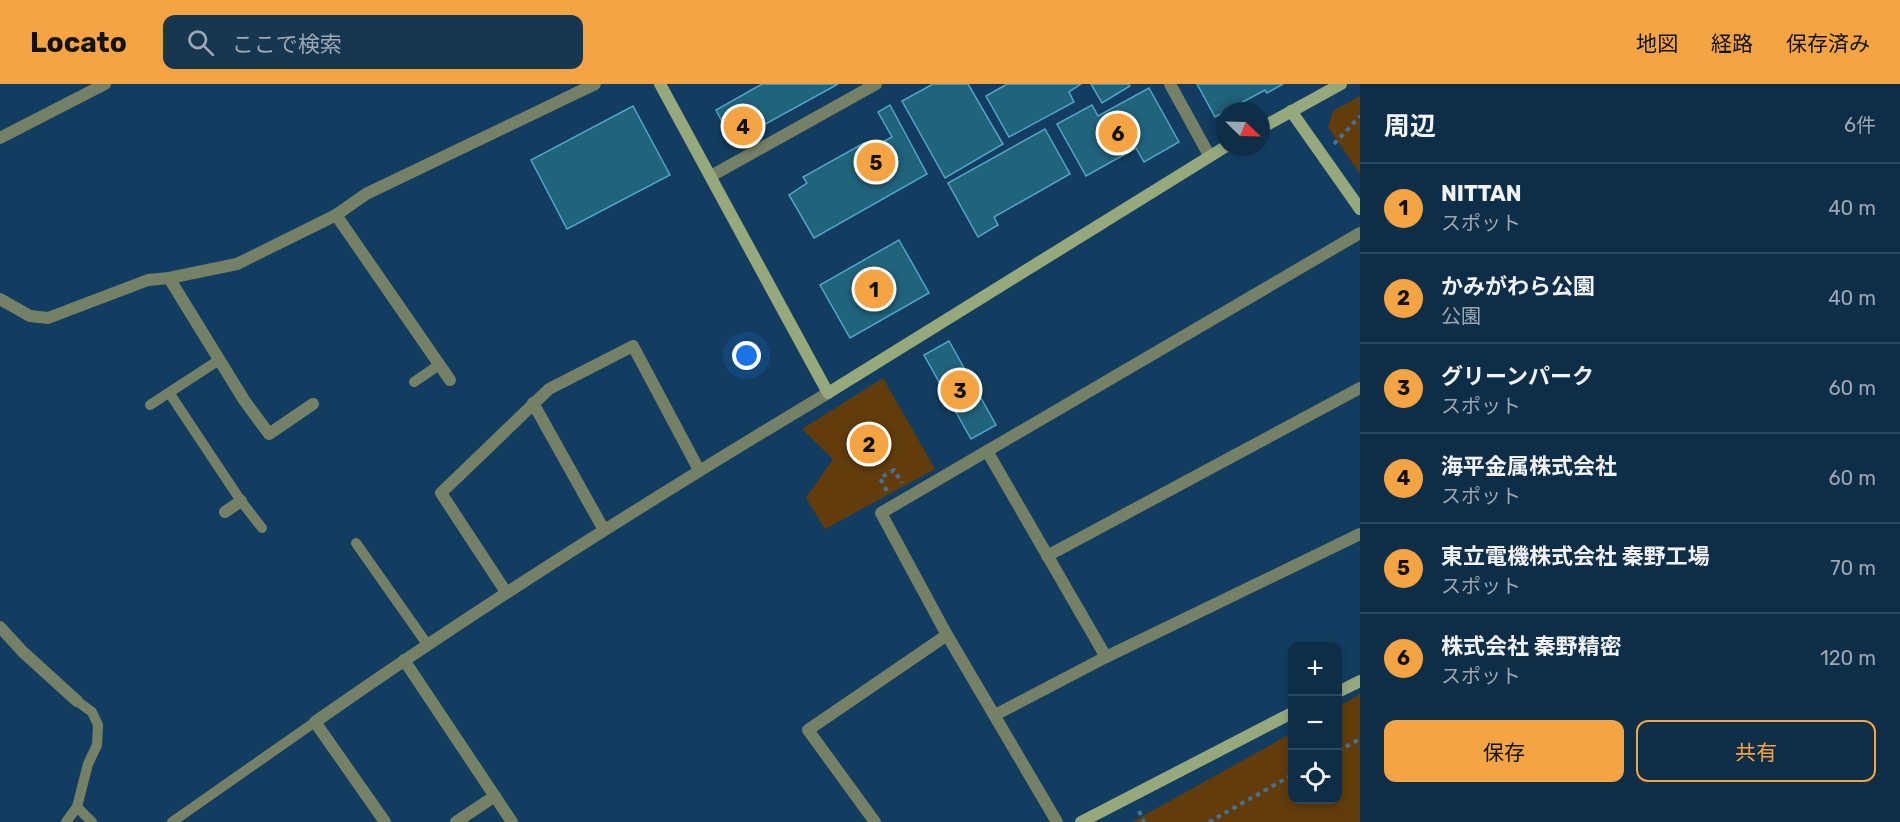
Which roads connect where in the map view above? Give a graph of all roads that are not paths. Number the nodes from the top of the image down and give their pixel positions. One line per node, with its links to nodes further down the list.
1 (105, 84): 9 (street)
2 (595, 84): 14 (street)
3 (660, 84): 12 (street)
4 (876, 84): 12 (street)
5 (1170, 84): 11 (street)
6 (1341, 84): 7 (street)
7 (1290, 111): 8 (street); 13 (street)
8 (1270, 123)
9 (0, 138)
10 (1216, 152): 11 (street)
11 (1209, 155): 23 (street)
12 (711, 176): 23 (street)
13 (1360, 209)
14 (336, 215): 16 (street); 19 (street)
15 (1360, 233): 28 (street)
16 (169, 278): 17 (street); 18 (street)
17 (0, 299)
18 (219, 360): 24 (lane); 26 (street)
19 (439, 365): 20 (street); 21 (lane)
20 (450, 380)
21 (414, 382)
22 (1360, 388): 36 (street)
23 (828, 393): 29 (street)
24 (170, 394): 27 (lane); 30 (lane)
25 (533, 403): 29 (street); 33 (street); 37 (street)
26 (314, 404)
27 (150, 405)
28 (987, 451): 36 (street); 39 (street)
29 (699, 470): 33 (street)
30 (241, 501): 31 (street); 32 (lane)
31 (225, 512)
32 (262, 528)
33 (604, 530): 37 (street)
34 (1360, 534): 41 (street)
35 (356, 543): 40 (lane)
36 (1047, 556): 41 (street)
37 (506, 592): 40 (street)
38 (0, 627): 45 (street)
39 (947, 636): 46 (street); 57 (street)
40 (427, 644): 42 (street)
41 (1106, 657): 46 (street)
42 (404, 660): 48 (street); 49 (street)
43 (1360, 681): 44 (street)
44 (1342, 690)
45 (77, 701): 50 (lane)
46 (995, 715): 58 (street)
47 (1288, 716): 59 (street)
48 (315, 722): 53 (lane); 54 (street)
49 (495, 796): 55 (street); 56 (street)
50 (77, 807): 51 (lane); 52 (lane)
51 (66, 822)
52 (92, 822)
53 (172, 822)
54 (386, 822)
55 (456, 822)
56 (512, 822)
57 (875, 822)
58 (1057, 822)
59 (1081, 822)

